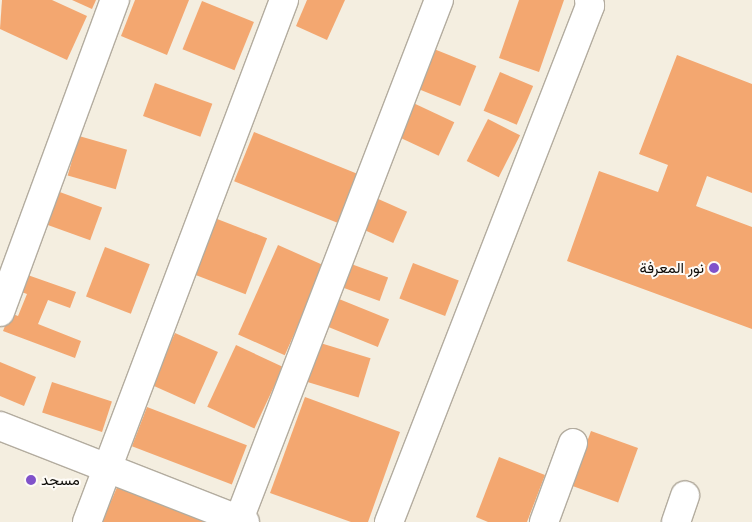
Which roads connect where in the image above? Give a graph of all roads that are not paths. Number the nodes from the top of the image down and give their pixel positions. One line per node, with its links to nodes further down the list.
1 (115, 0): 5 (street)
2 (284, 0): 8 (street)
3 (439, 0): 10 (street)
4 (588, 0): 12 (street)
5 (0, 312)
6 (0, 426): 8 (street)
7 (573, 443): 13 (street)
8 (111, 468): 10 (street); 11 (street)
9 (685, 496): 14 (street)
10 (241, 521)
11 (87, 522)
12 (389, 522)
13 (544, 522)
14 (676, 522)

